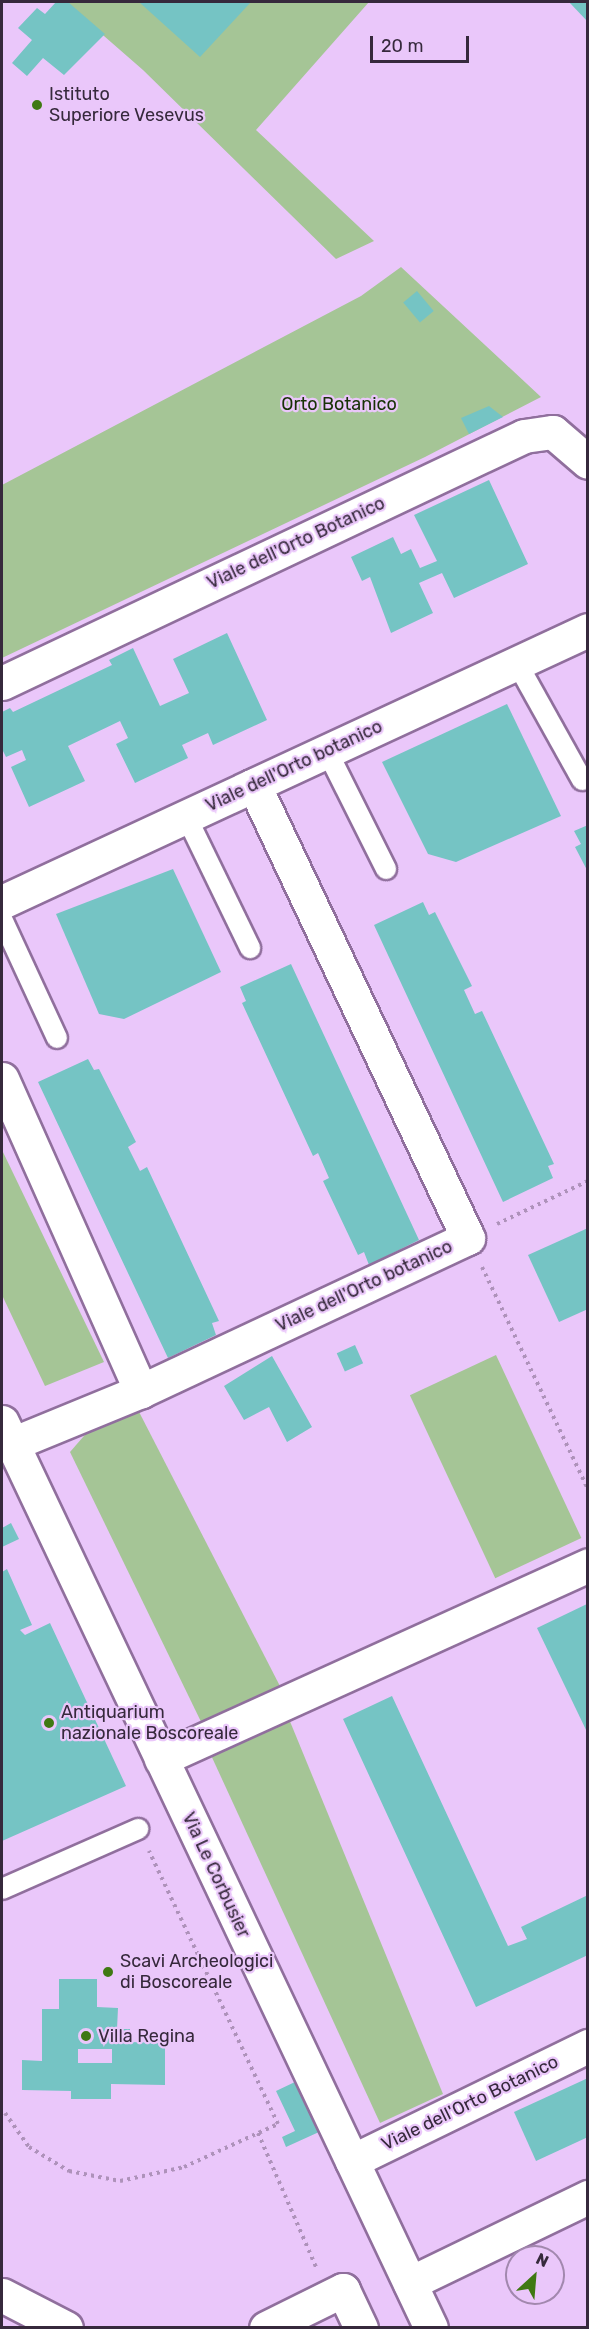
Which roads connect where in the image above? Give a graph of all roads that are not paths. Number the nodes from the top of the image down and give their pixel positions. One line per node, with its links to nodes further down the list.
1 (588, 462): 4 (street, Viale dell'Orto Botanico)
2 (588, 630): 3 (street, Viale dell'Orto botanico)
3 (517, 663): 5 (street, Viale dell'Orto botanico); 6 (lane)
4 (2, 683)
5 (327, 751): 7 (street, Viale dell'Orto botanico); 9 (lane)
6 (582, 780)
7 (254, 785): 8 (street, Viale dell'Orto botanico); 15 (street, Viale dell'Orto botanico)
8 (186, 816): 10 (street, Viale dell'Orto botanico); 12 (lane)
9 (386, 869)
10 (2, 902)
11 (2, 919): 13 (lane)
12 (250, 948)
13 (57, 1038)
14 (2, 1079): 15 (street)
15 (141, 1391): 16 (street, Viale dell'Orto botanico)
16 (7, 1433): 18 (street, Via Le Corbusier)
17 (588, 1565): 18 (street)
18 (161, 1759): 22 (street, Via Le Corbusier)
19 (138, 1829): 20 (lane)
20 (2, 1889)
21 (588, 2046): 22 (street, Viale dell'Orto Botanico)
22 (352, 2161): 24 (street, Via Le Corbusier)
23 (588, 2197): 24 (street)
24 (410, 2283): 29 (street, Via Le Corbusier)
25 (2, 2295): 26 (street)
26 (66, 2328)
27 (266, 2328): 28 (street)
28 (361, 2328)
29 (431, 2328)

